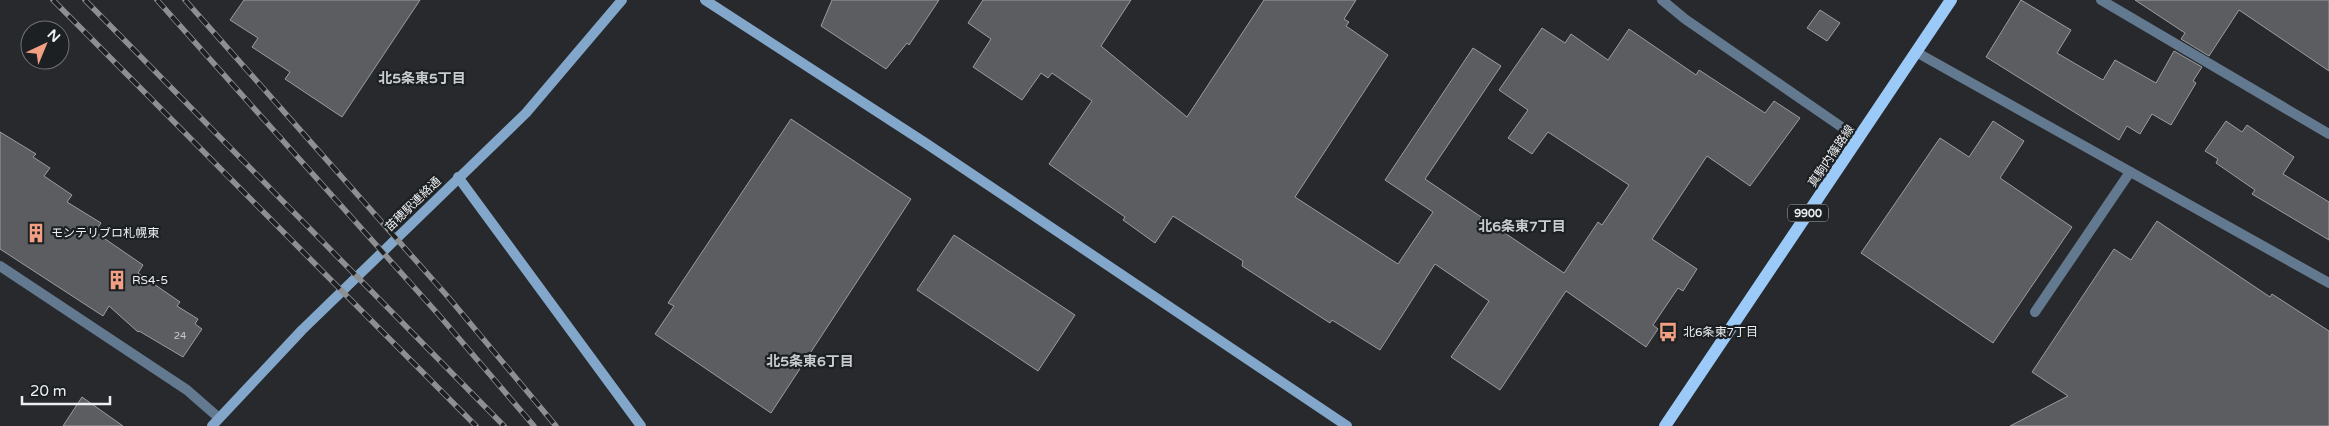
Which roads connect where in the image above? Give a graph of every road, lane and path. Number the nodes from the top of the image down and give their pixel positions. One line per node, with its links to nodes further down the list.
1 (622, 0): 10 (street)
2 (705, 0): 17 (street)
3 (1662, 0): 8 (street)
4 (1951, 0): 6 (main road, 真駒内篠路線 / 9900)
5 (2101, 0): 7 (street)
6 (1916, 52): 8 (main road, 真駒内篠路線 / 9900); 9 (street)
7 (2329, 134)
8 (1858, 139): 18 (main road, 真駒内篠路線 / 9900)
9 (2130, 172): 12 (street); 13 (street)
10 (458, 177): 14 (street, 苗穂駅連絡通); 16 (street, 苗穂駅連絡通)
11 (0, 266): 14 (street)
12 (2329, 283)
13 (2035, 312)
14 (219, 418): 15 (street, 苗穂駅連絡通)
15 (212, 426)
16 (641, 426)
17 (1347, 426)
18 (1665, 426)

